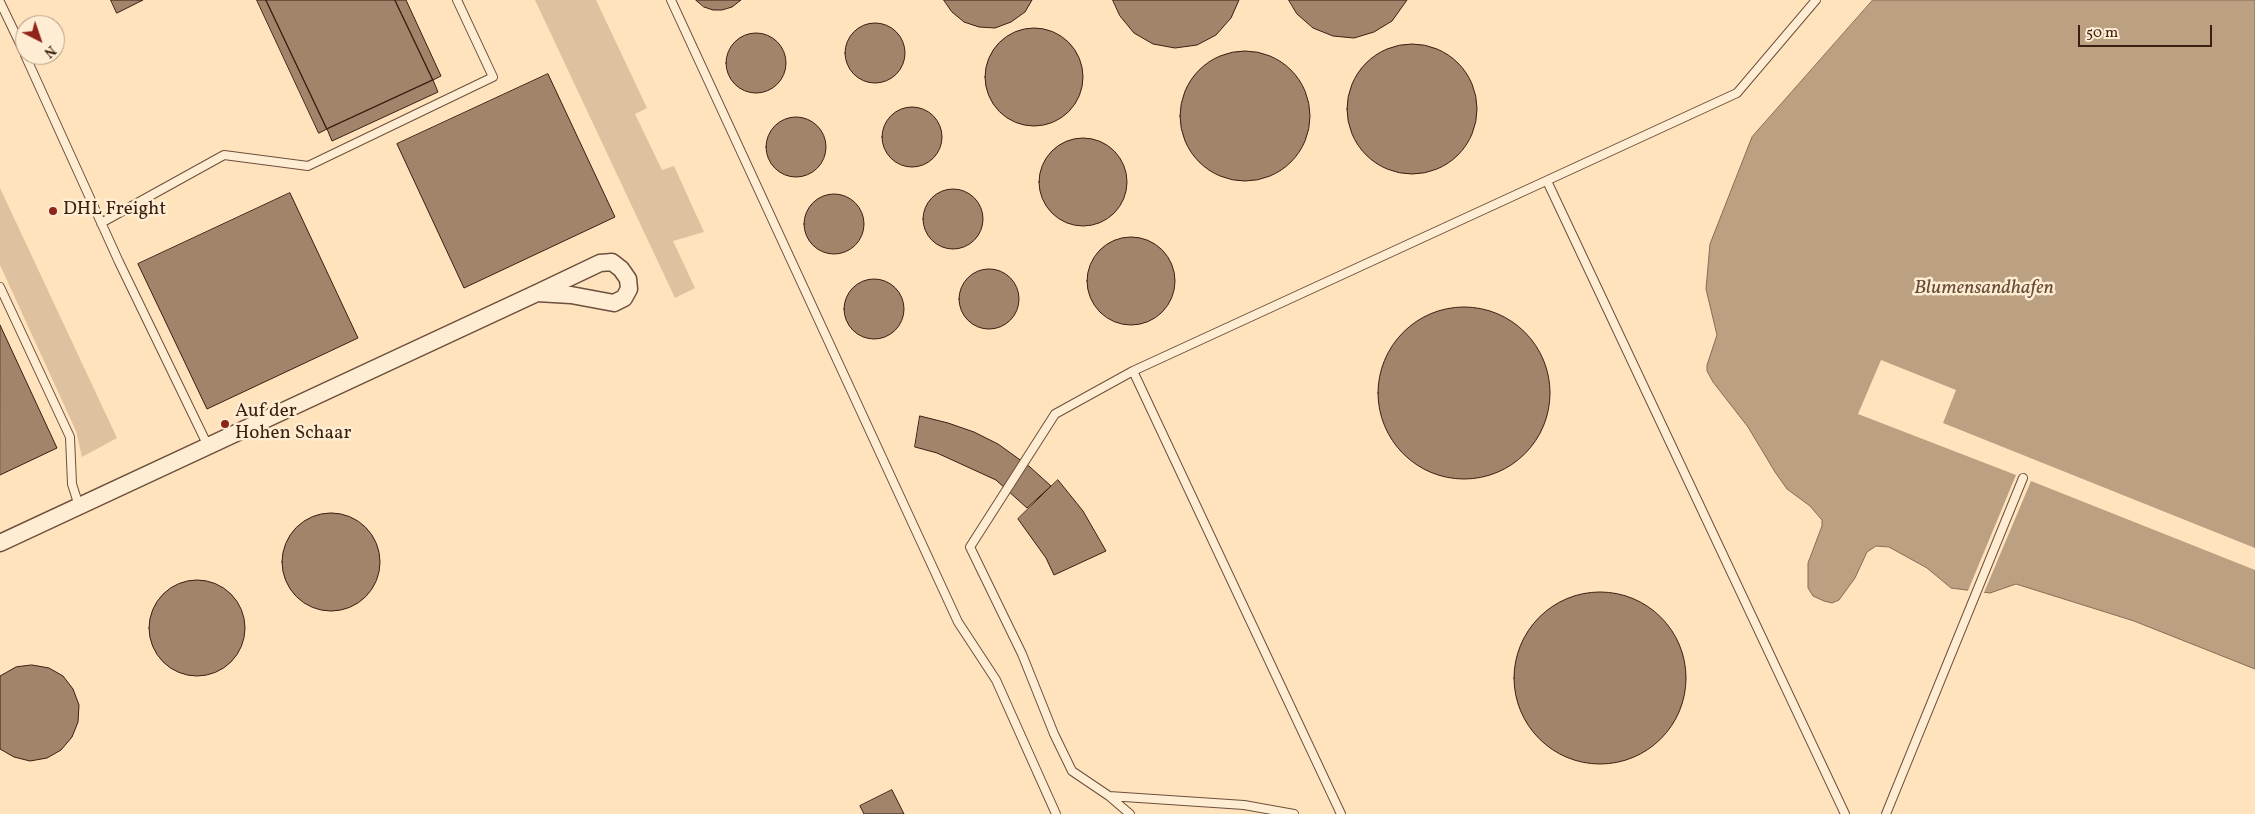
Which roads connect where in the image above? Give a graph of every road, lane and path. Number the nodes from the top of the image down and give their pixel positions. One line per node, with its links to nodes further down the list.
1 (458, 0): 8 (lane)
2 (671, 0): 17 (lane)
3 (1816, 0): 7 (lane)
4 (0, 2): 5 (lane)
5 (15, 33)
6 (30, 65): 8 (lane)
7 (1548, 180): 11 (lane); 21 (lane)
8 (101, 223): 12 (lane)
9 (0, 286): 14 (lane)
10 (537, 293): 10 (street); 12 (street)
11 (1133, 371): 16 (lane); 20 (lane)
12 (208, 446): 14 (street)
13 (2023, 478): 22 (lane)
14 (79, 506): 15 (street)
15 (0, 543)
16 (1109, 796): 18 (lane); 19 (lane)
17 (1056, 814)
18 (1130, 814)
19 (1294, 814)
20 (1341, 814)
21 (1846, 814)
22 (1886, 814)

